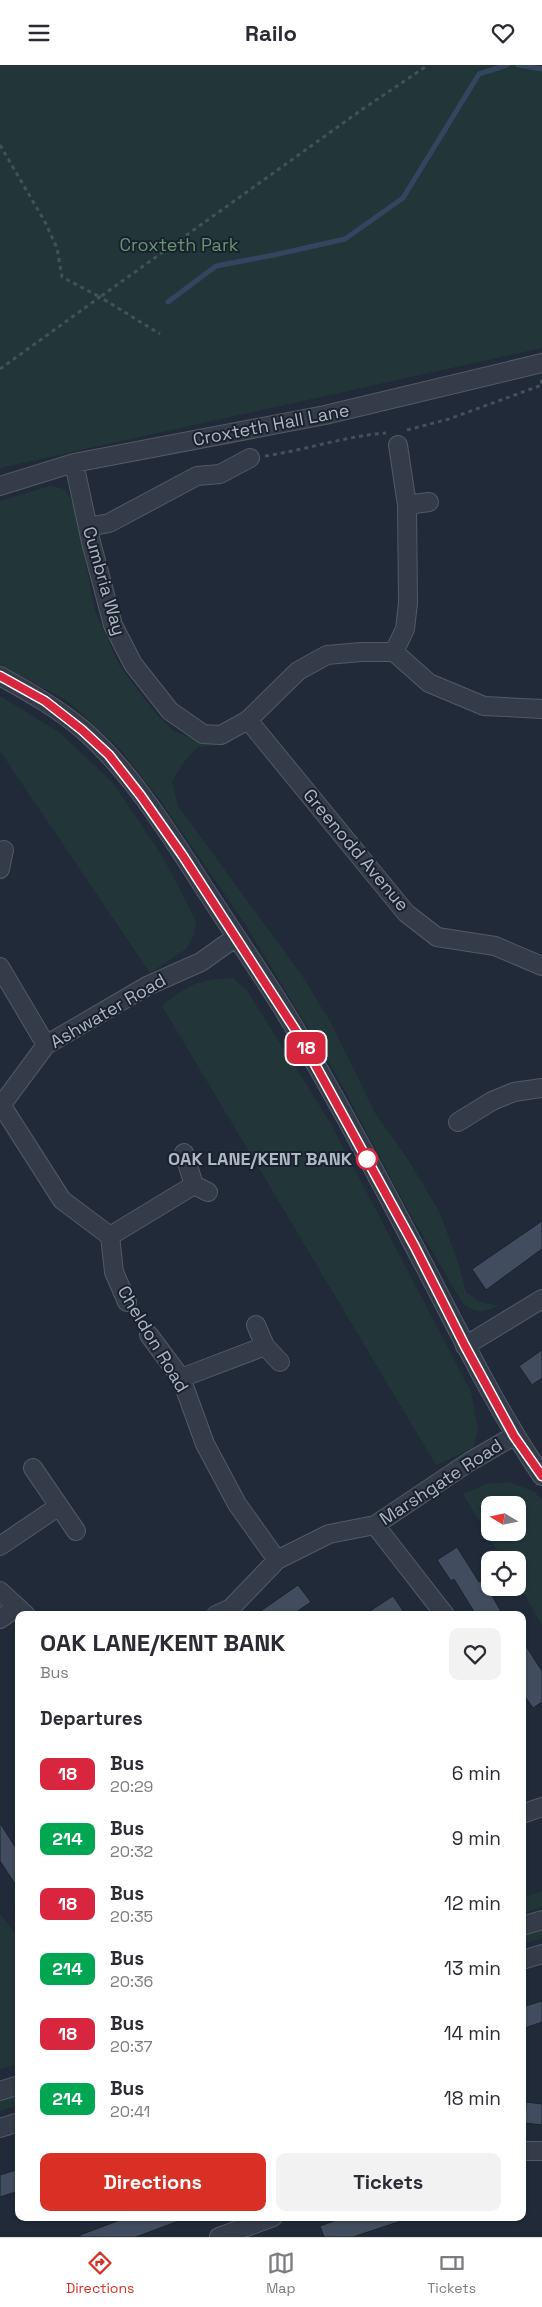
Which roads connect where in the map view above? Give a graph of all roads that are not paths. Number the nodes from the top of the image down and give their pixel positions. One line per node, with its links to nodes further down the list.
1 (542, 363): 4 (street, Croxteth Hall Lane)
2 (397, 439): 7 (street)
3 (250, 458): 8 (street)
4 (74, 463): 5 (street, Croxteth Hall Lane); 8 (street, Cumbria Way)
5 (0, 486)
6 (429, 502): 7 (street)
7 (407, 505): 9 (street)
8 (88, 527): 12 (street, Cumbria Way)
9 (394, 652): 11 (street); 12 (street, Cumbria Way)
10 (0, 676): 15 (street)
11 (542, 709)
12 (248, 720): 16 (street, Greenodd Avenue)
13 (4, 851): 14 (street)
14 (0, 869)
15 (236, 937): 18 (street, Ashwater Road); 29 (street)
16 (542, 966)
17 (0, 967): 18 (street)
18 (46, 1045): 20 (street, Ashwater Road)
19 (542, 1088): 21 (street)
20 (1, 1106): 23 (street)
21 (458, 1123)
22 (184, 1153): 23 (street)
23 (110, 1236): 25 (street, Cheldon Road)
24 (542, 1299): 29 (street)
25 (127, 1301)
26 (256, 1325): 28 (street)
27 (149, 1335): 31 (street, Cheldon Road)
28 (265, 1346): 30 (street); 31 (street)
29 (465, 1346): 32 (street)
30 (280, 1362)
31 (181, 1378): 39 (street, Cheldon Road)
32 (514, 1436): 34 (street); 36 (street, Marshgate Road)
33 (33, 1469): 35 (street)
34 (542, 1476)
35 (59, 1506): 37 (street); 38 (street)
36 (375, 1525): 39 (street, Marshgate Road); 43 (street)
37 (76, 1531)
38 (0, 1547)
39 (276, 1560): 42 (street, Marshgate Road)
40 (0, 1591): 41 (street)
41 (22, 1611)
42 (230, 1611)
43 (442, 1611)
44 (15, 1614): 45 (street)
45 (0, 1619)
46 (542, 1807): 47 (street)
47 (526, 1813)
48 (542, 1921): 49 (street)
49 (526, 1925)
50 (542, 1954): 51 (street)
51 (526, 1959)
52 (15, 2086): 53 (street)
53 (0, 2091)
54 (15, 2123): 55 (street)
55 (0, 2128)
56 (526, 2151): 57 (street)
57 (542, 2151)
58 (262, 2221): 59 (street)
59 (220, 2237)

